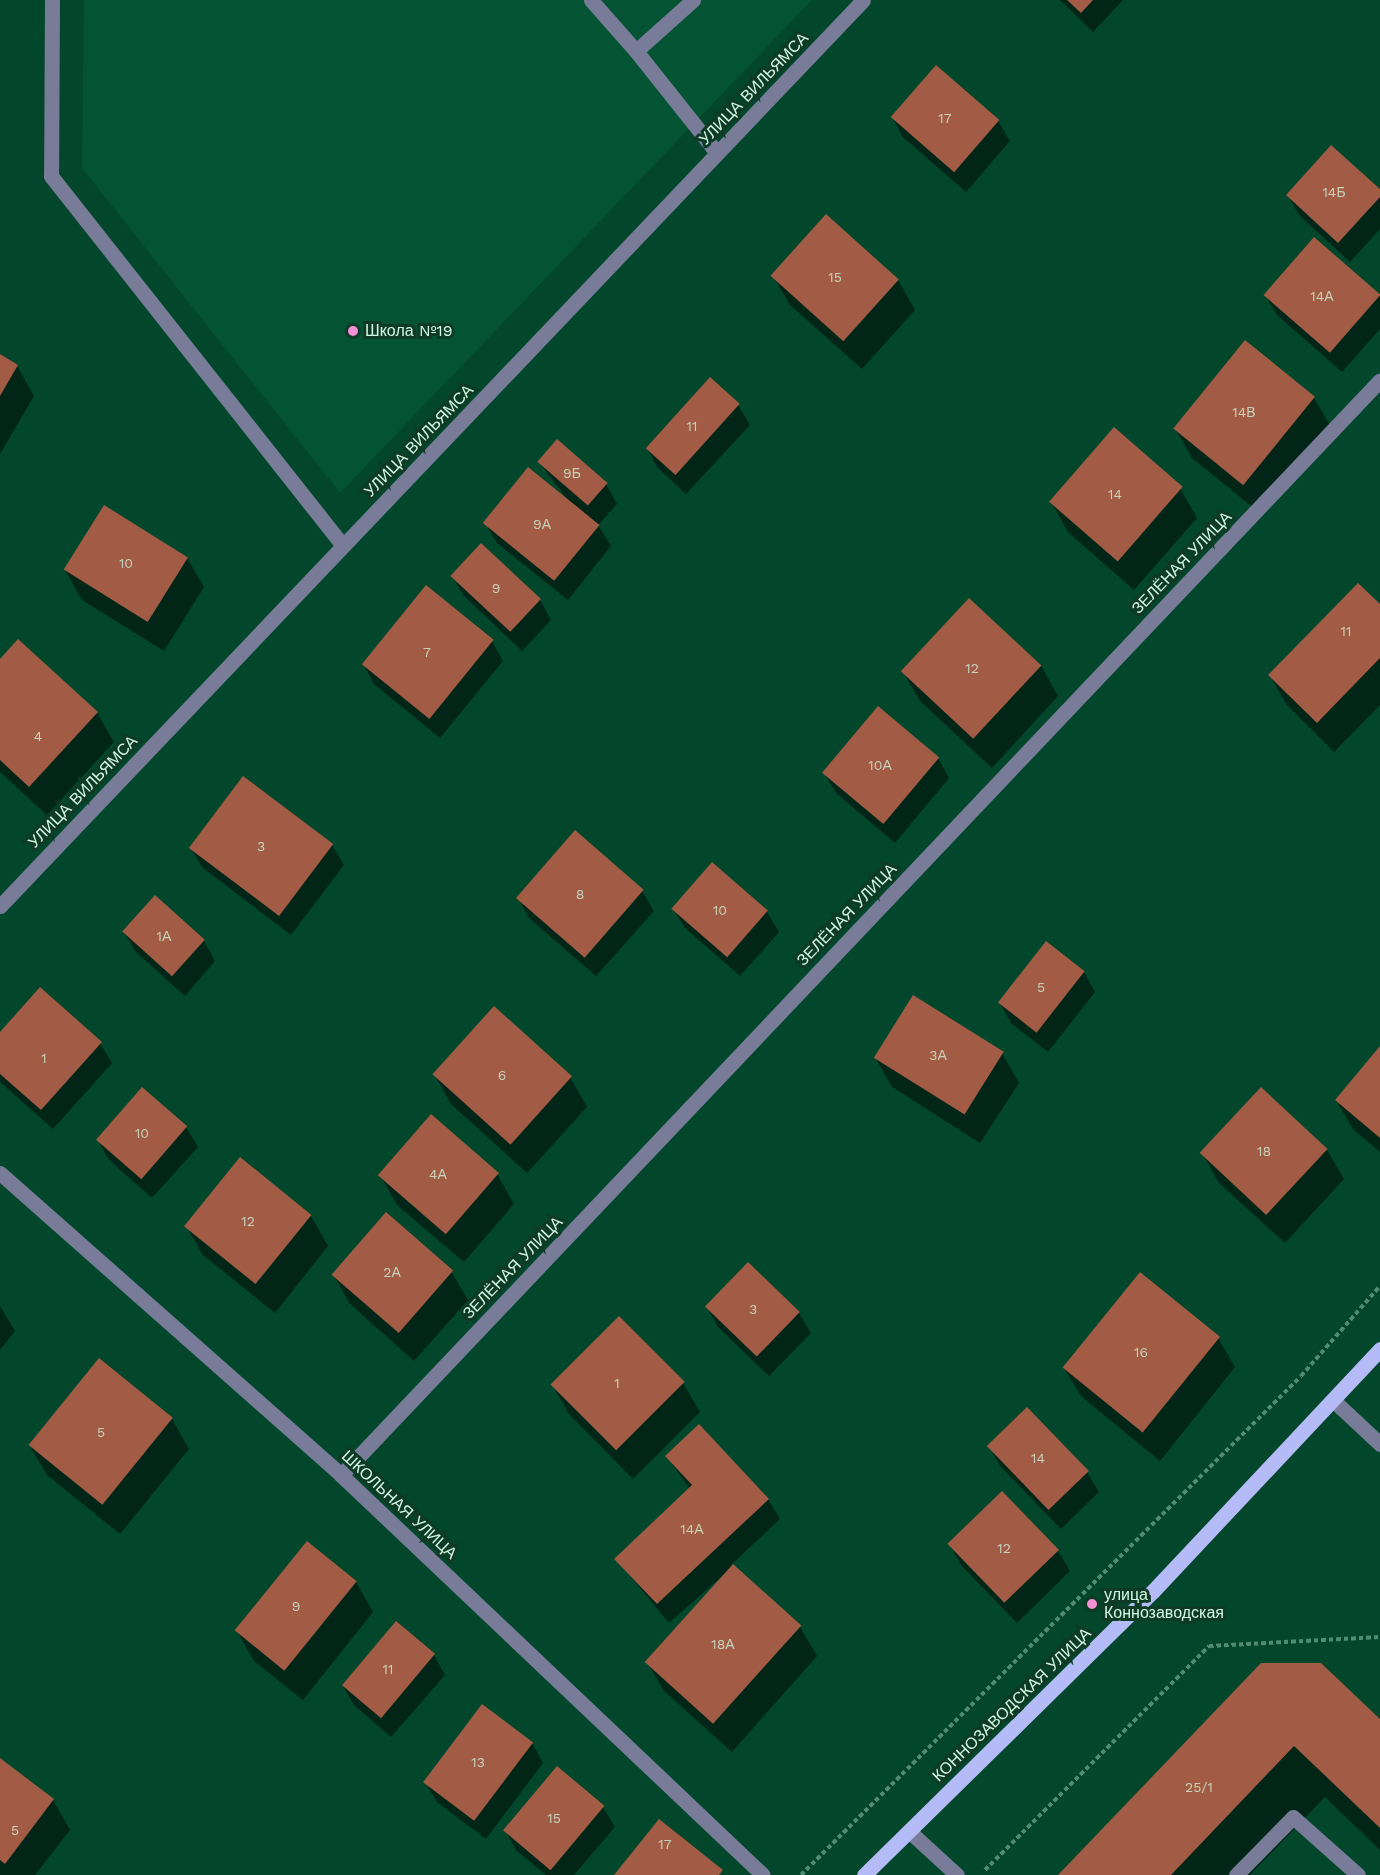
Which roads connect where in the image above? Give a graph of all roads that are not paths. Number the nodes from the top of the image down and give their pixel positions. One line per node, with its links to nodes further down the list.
1 (52, 0): 8 (street)
2 (591, 0): 5 (street)
3 (693, 0): 5 (street)
4 (863, 0): 6 (street, УЛИЦА ВИЛЬЯМСА)
5 (636, 51): 6 (street)
6 (717, 153): 8 (street, УЛИЦА ВИЛЬЯМСА)
7 (1380, 380): 14 (street, ЗЕЛЁНАЯ УЛИЦА)
8 (343, 546): 9 (street, УЛИЦА ВИЛЬЯМСА)
9 (0, 906)
10 (0, 1173): 14 (street, ШКОЛЬНАЯ УЛИЦА)
11 (1380, 1349): 12 (main road, КОННОЗАВОДСКАЯ УЛИЦА)
12 (1334, 1401): 13 (street); 15 (main road, КОННОЗАВОДСКАЯ УЛИЦА)
13 (1380, 1444)
14 (341, 1475): 16 (street, ШКОЛЬНАЯ УЛИЦА)
15 (909, 1831): 17 (main road, КОННОЗАВОДСКАЯ УЛИЦА); 18 (street)
16 (763, 1875)
17 (864, 1875)
18 (957, 1875)
19 (1236, 1875): 20 (street)
20 (1358, 1875)

